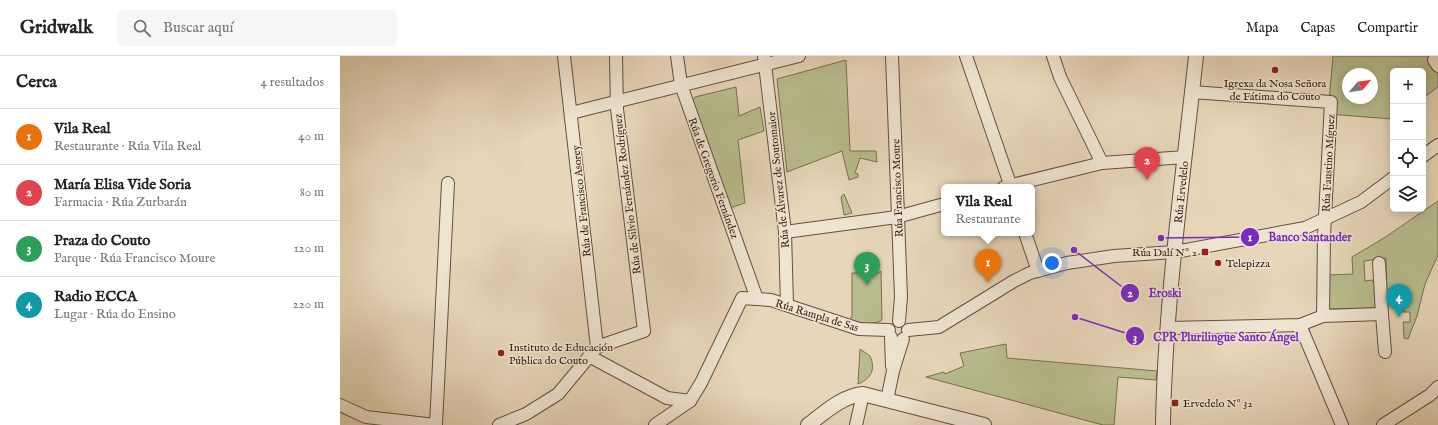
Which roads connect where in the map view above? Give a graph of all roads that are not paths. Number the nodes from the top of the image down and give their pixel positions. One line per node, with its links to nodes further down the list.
1 (564, 56): 15 (street, Rúa de Francisco Asorey)
2 (616, 56): 14 (street, Rúa de Silvio Fernández Rodríguez)
3 (676, 56): 12 (street, Rúa de Gregorio Fernández)
4 (799, 56): 10 (street)
5 (892, 56): 25 (street, Rúa Francisco Moure)
6 (966, 56): 22 (street)
7 (1053, 56): 19 (street)
8 (1196, 56): 13 (street, Rúa Ervedelo)
9 (1438, 57): 11 (street)
10 (765, 60): 12 (street); 27 (street, Rúa de Álvarez de Soutomaior)
11 (1438, 66)
12 (681, 85): 14 (street); 32 (street, Rúa de Gregorio Fernández)
13 (1192, 92): 18 (street, Rúa Ervedelo); 26 (street, Rúa Faustino Míguez)
14 (617, 102): 15 (street); 39 (street, Rúa de Silvio Fernández Rodríguez)
15 (571, 113): 39 (street, Rúa de Francisco Asorey)
16 (1438, 146): 17 (street)
17 (1426, 154)
18 (1185, 157): 19 (street); 29 (street, Rúa Ervedelo)
19 (1102, 163): 23 (street)
20 (1390, 180): 26 (street, Rúa Rampla de Sas)
21 (448, 183): 48 (street)
22 (1007, 184)
23 (1016, 184)
24 (941, 205): 25 (street)
25 (897, 217): 27 (street); 38 (street, Rúa Francisco Moure)
26 (1326, 220): 29 (street, Rúa Rampla de Sas); 35 (street, Rúa Faustino Míguez)
27 (785, 232): 33 (street, Rúa de Álvarez de Soutomaior)
28 (1026, 236): 31 (street)
29 (1175, 252): 31 (street, Rúa Rampla de Sas); 37 (street, Rúa Ervedelo)
30 (1379, 263): 34 (street)
31 (1038, 271): 38 (street, Rúa Rampla de Sas)
32 (757, 299): 33 (street, Rúa Rampla de Sas); 44 (street, Rúa Rampla de Sas)
33 (787, 305): 38 (street, Rúa Rampla de Sas)
34 (1382, 314): 35 (street); 40 (street)
35 (1322, 316): 36 (street)
36 (1300, 325): 37 (street); 55 (street)
37 (1168, 328): 54 (street, Rúa Ervedelo)
38 (898, 334): 43 (street)
39 (593, 351): 44 (street); 46 (street)
40 (1385, 352)
41 (1438, 387): 56 (street)
42 (863, 394): 43 (street); 51 (street); 52 (street)
43 (887, 400): 53 (street)
44 (690, 401): 50 (street)
45 (340, 405): 47 (street)
46 (529, 420): 49 (street)
47 (365, 421): 48 (street)
48 (435, 425)
49 (499, 425)
50 (655, 425)
51 (808, 425)
52 (856, 425)
53 (984, 425)
54 (1163, 425)
55 (1342, 425)
56 (1383, 425)

